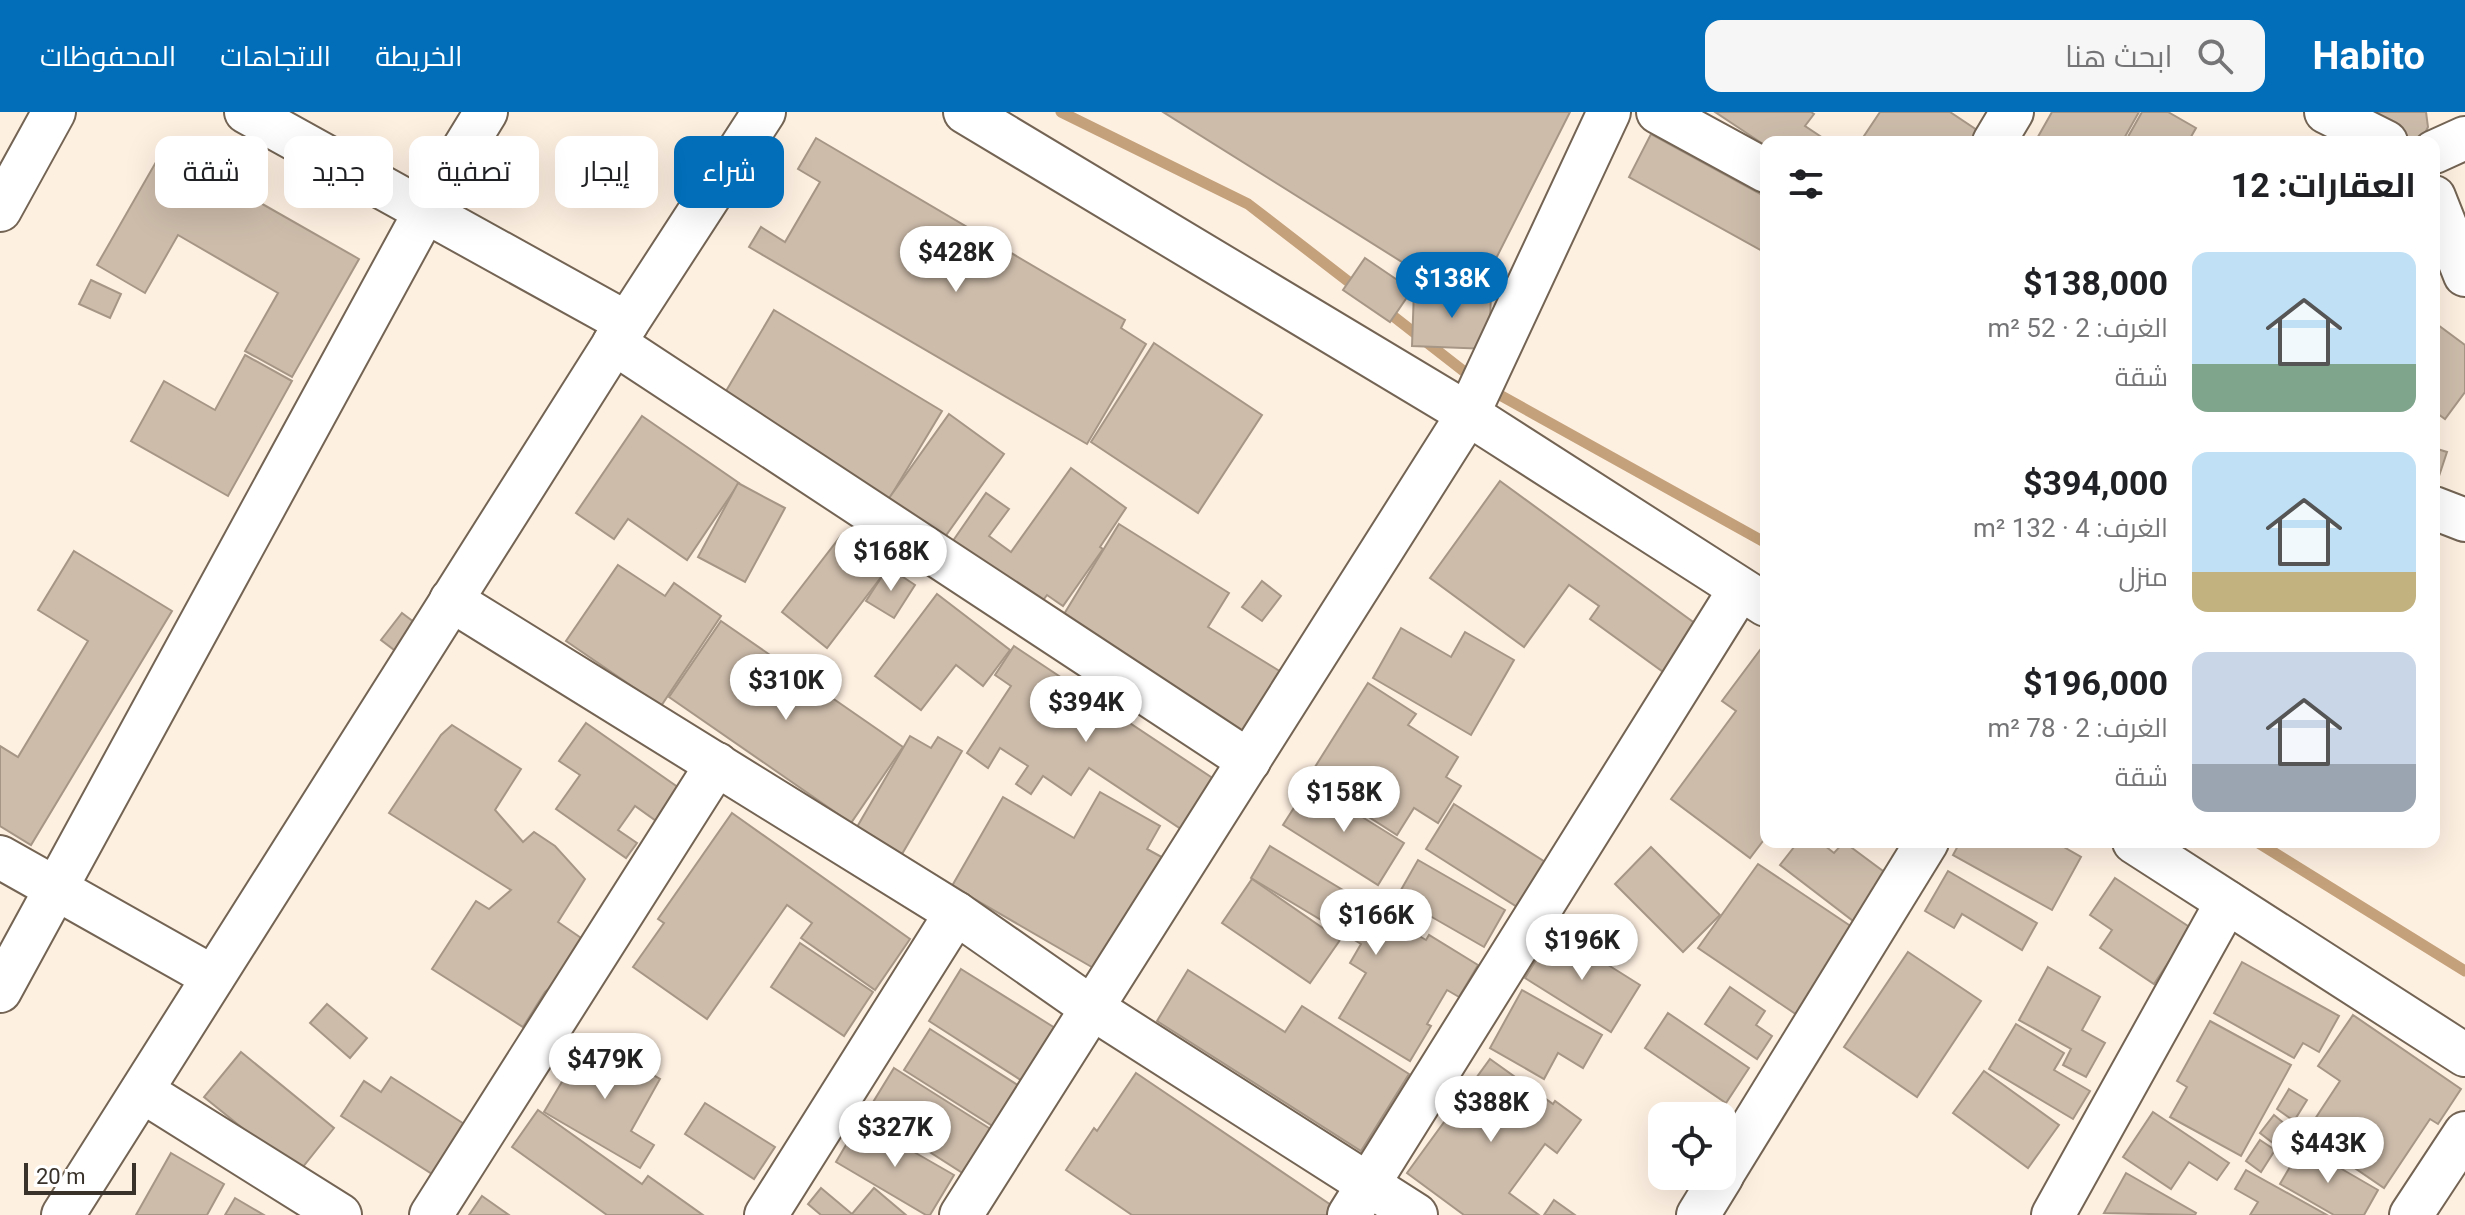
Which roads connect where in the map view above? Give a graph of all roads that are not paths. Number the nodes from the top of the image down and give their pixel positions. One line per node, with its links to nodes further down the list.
1 (54, 112): 15 (street)
2 (246, 112): 16 (street)
3 (486, 112): 16 (street)
4 (764, 112): 19 (street)
5 (965, 112): 20 (street)
6 (1609, 112): 20 (street)
7 (1658, 112): 14 (street)
8 (2012, 112): 10 (street)
9 (2326, 112): 11 (street)
10 (1998, 136)
11 (2374, 136)
12 (2465, 138): 13 (street)
13 (2440, 149)
14 (1760, 168)
15 (0, 210)
16 (426, 210): 19 (street); 30 (street)
17 (2440, 212): 18 (street)
18 (2465, 275)
19 (620, 333): 24 (street); 25 (street)
20 (1468, 414): 23 (street); 25 (street)
21 (2440, 510): 22 (street)
22 (2465, 520)
23 (1753, 597): 41 (street)
24 (451, 600): 26 (street); 33 (street)
25 (1249, 761): 35 (street)
26 (717, 764): 32 (street); 44 (street)
27 (1923, 848): 39 (street)
28 (2143, 848): 31 (street)
29 (0, 857): 30 (street)
30 (56, 888): 33 (street); 34 (street)
31 (2227, 902): 36 (street); 49 (street)
32 (956, 913): 35 (street); 45 (street)
33 (213, 977): 37 (street)
34 (0, 991)
35 (1092, 1008): 41 (street); 46 (street)
36 (2465, 1055)
37 (142, 1091): 42 (street); 43 (street)
38 (2465, 1133): 50 (street)
39 (1736, 1153)
40 (1713, 1190): 48 (street)
41 (1359, 1200): 47 (street)
42 (63, 1215)
43 (340, 1215)
44 (431, 1215)
45 (766, 1215)
46 (961, 1215)
47 (1416, 1215)
48 (1698, 1215)
49 (2053, 1215)
50 (2411, 1215)

